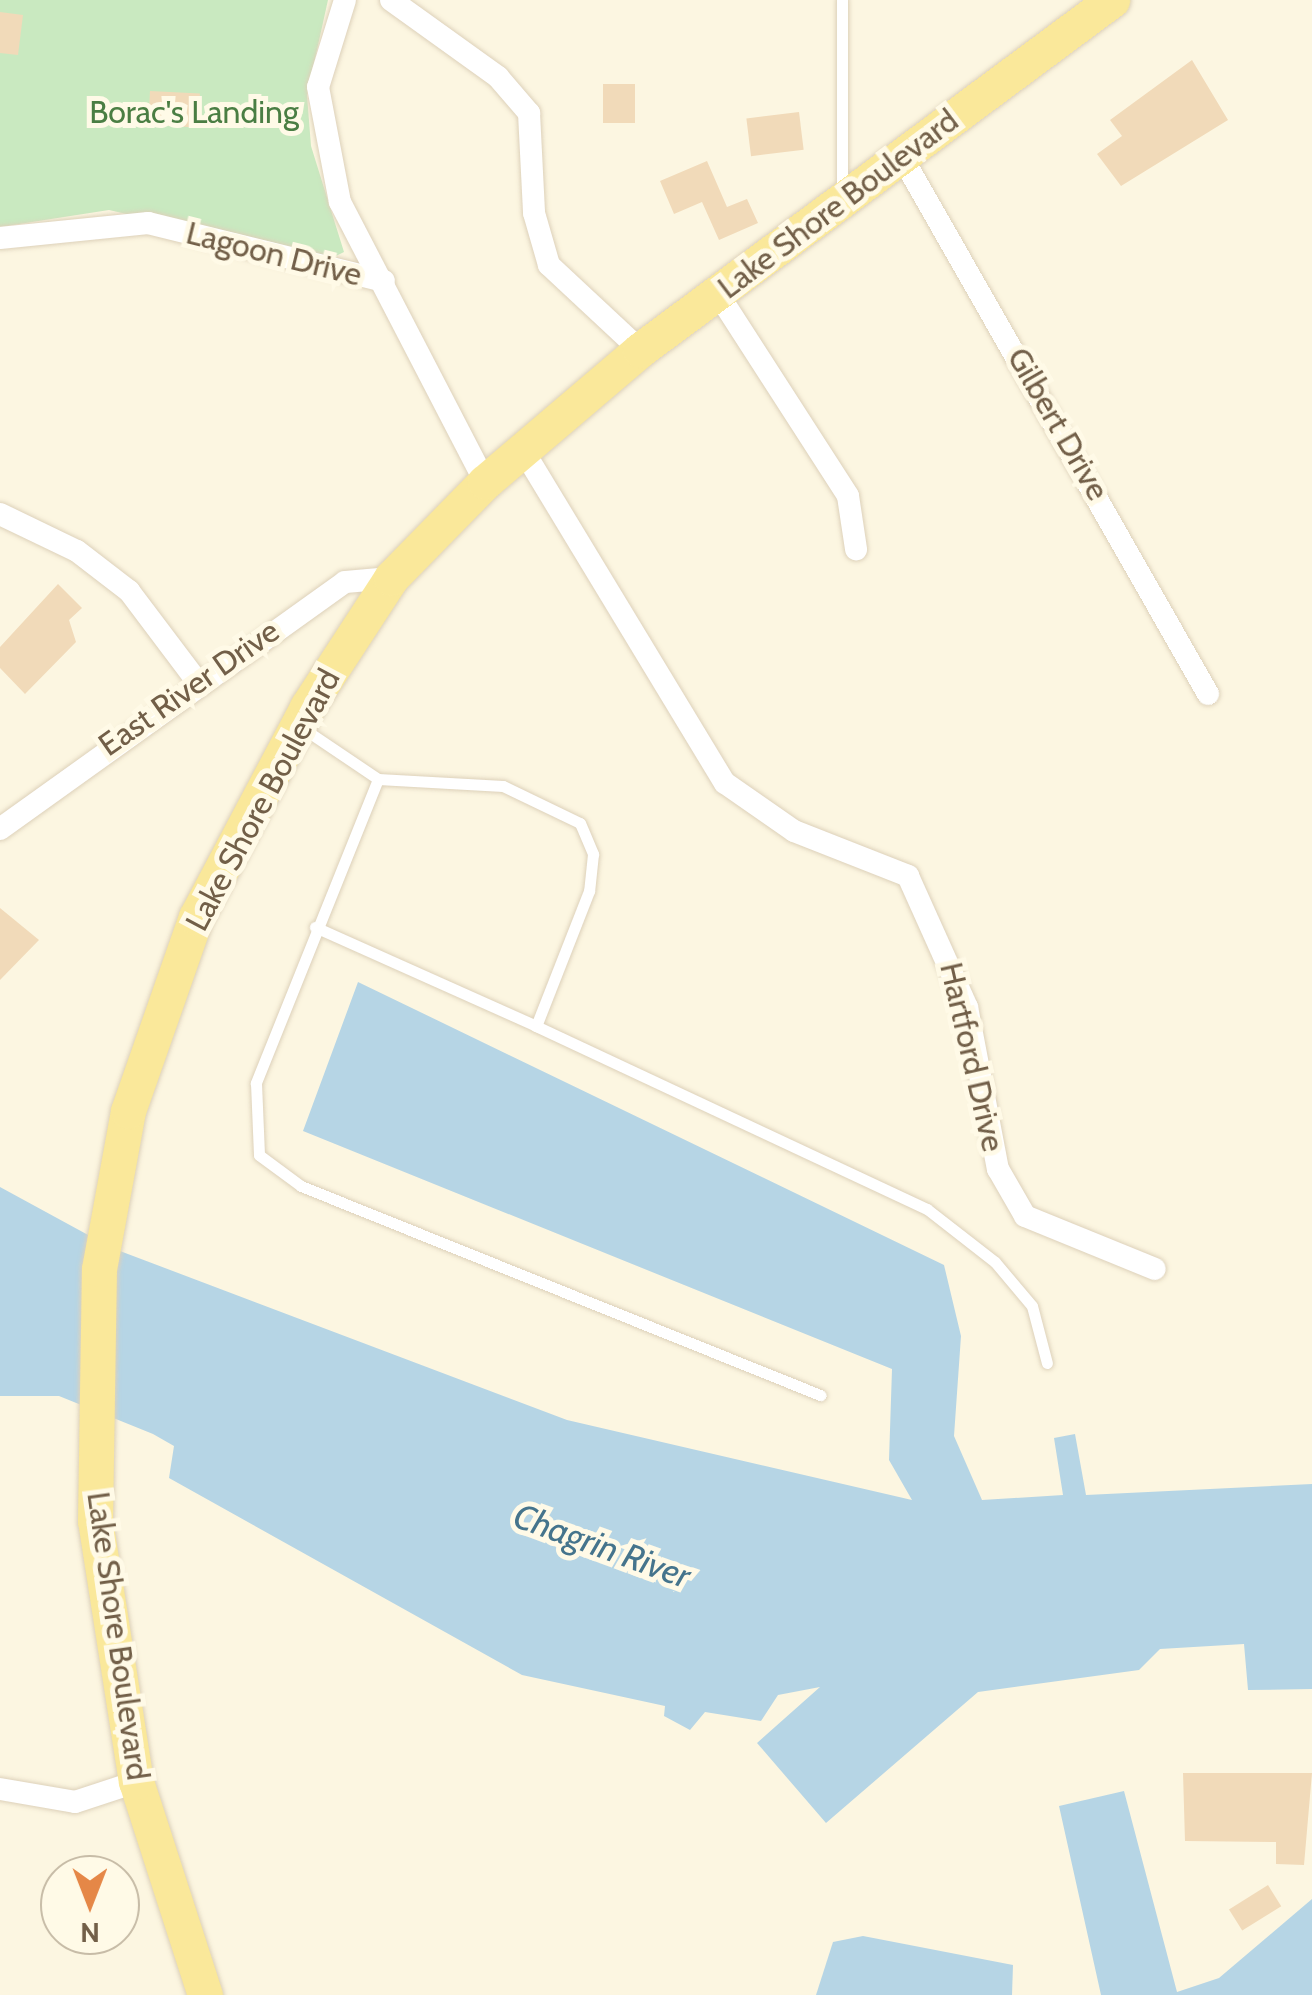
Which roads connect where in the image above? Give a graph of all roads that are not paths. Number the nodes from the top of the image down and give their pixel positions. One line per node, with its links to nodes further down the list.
1 (345, 0): 8 (street)
2 (391, 0): 10 (street)
3 (842, 0): 6 (lane)
4 (1112, 0): 5 (main road, Lake Shore Boulevard)
5 (902, 157): 6 (main road, Lake Shore Boulevard); 17 (street, Gilbert Drive)
6 (842, 202): 9 (main road, Lake Shore Boulevard)
7 (0, 238): 8 (street, Lagoon Drive)
8 (384, 281): 12 (street, Lagoon Drive)
9 (718, 294): 10 (main road, Lake Shore Boulevard); 14 (street)
10 (640, 350): 11 (main road, Lake Shore Boulevard)
11 (523, 450): 12 (main road, Lake Shore Boulevard); 23 (street, Hartford Drive)
12 (485, 482): 15 (main road, Lake Shore Boulevard)
13 (0, 514): 16 (street)
14 (856, 549)
15 (391, 578): 16 (street, East River Drive); 18 (main road, Lake Shore Boulevard)
16 (196, 680): 20 (street, East River Drive)
17 (1208, 694)
18 (298, 725): 19 (lane); 26 (main road, Lake Shore Boulevard)
19 (378, 779): 21 (lane); 22 (lane)
20 (0, 829)
21 (315, 927): 22 (lane); 25 (lane)
22 (536, 1026): 24 (lane)
23 (1155, 1269)
24 (1048, 1364)
25 (820, 1394)
26 (136, 1782): 27 (street); 28 (main road, Lake Shore Boulevard)
27 (0, 1789)
28 (206, 1995)

